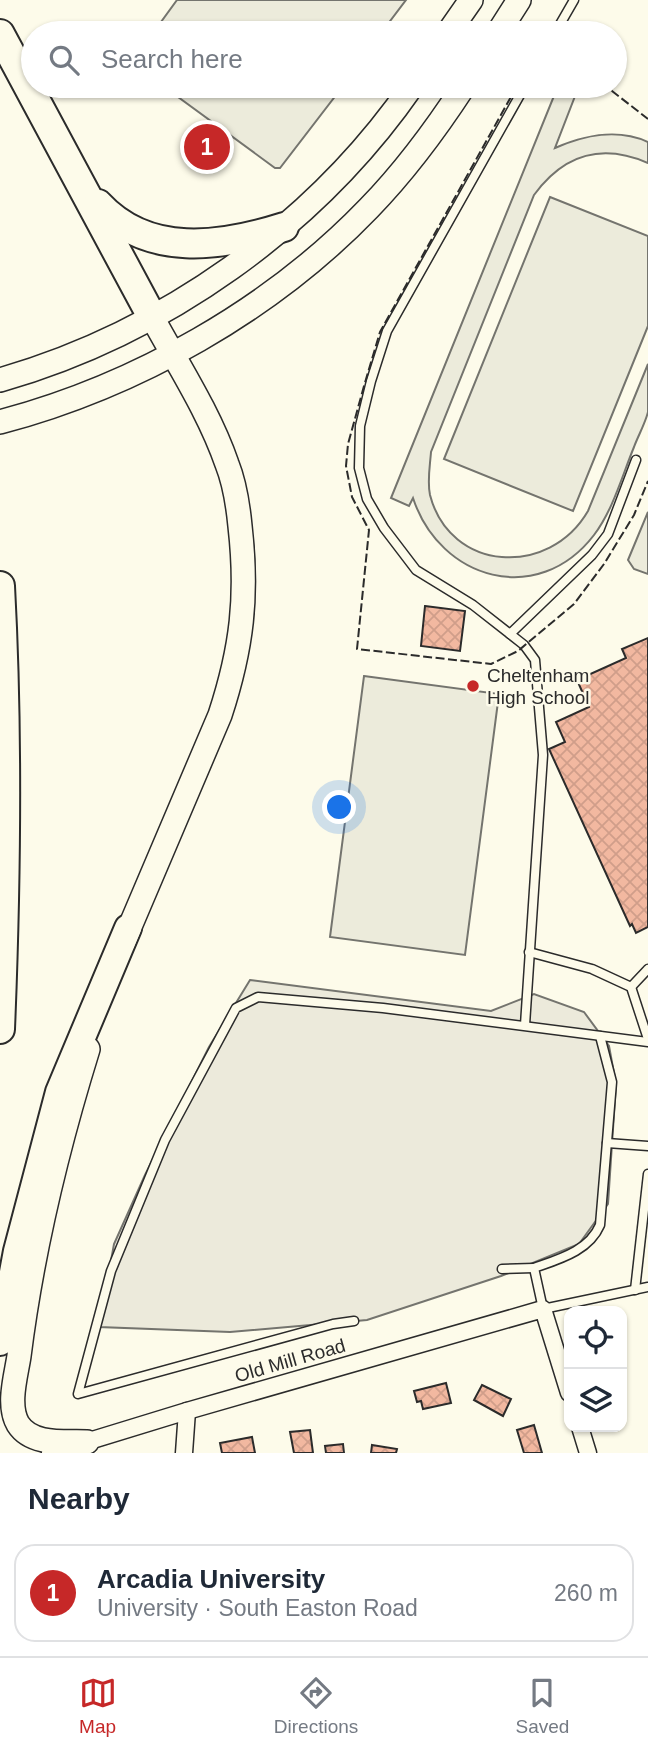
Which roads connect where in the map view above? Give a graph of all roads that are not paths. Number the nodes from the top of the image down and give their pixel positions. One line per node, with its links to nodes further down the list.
1 (471, 0): 4 (main road)
2 (519, 0): 5 (main road)
3 (574, 0): 6 (lane)
4 (456, 21)
5 (506, 21)
6 (562, 21)
7 (0, 34): 8 (highway)
8 (21, 73)
9 (34, 98): 13 (highway)
10 (403, 98): 14 (main road)
11 (455, 98): 16 (main road)
12 (518, 98): 21 (lane)
13 (83, 188): 14 (highway); 15 (highway)
14 (284, 227): 15 (main road)
15 (152, 317): 16 (main road); 17 (main road)
16 (172, 354): 18 (main road); 22 (main road)
17 (10, 377)
18 (0, 422)
19 (636, 460): 21 (lane)
20 (0, 586): 27 (highway)
21 (510, 634): 23 (lane)
22 (128, 928): 39 (highway); 43 (main road)
23 (529, 952): 25 (lane); 26 (lane)
24 (648, 969): 25 (lane)
25 (631, 986): 29 (lane)
26 (524, 1025): 28 (lane); 38 (lane)
27 (0, 1029)
28 (600, 1036): 29 (lane); 30 (lane)
29 (648, 1040)
30 (607, 1143): 31 (lane); 33 (lane)
31 (648, 1146)
32 (648, 1174): 36 (lane)
33 (534, 1268): 34 (lane); 37 (lane)
34 (502, 1269)
35 (648, 1287): 36 (lane)
36 (635, 1290): 37 (lane)
37 (543, 1309): 40 (street); 41 (street, Old Mill Road)
38 (354, 1321)
39 (0, 1342)
40 (564, 1377)
41 (187, 1410): 43 (street, Old Mill Road); 45 (street)
42 (582, 1432): 46 (street)
43 (87, 1442): 44 (street, Old Mill Road)
44 (50, 1453)
45 (184, 1453)
46 (588, 1453)

